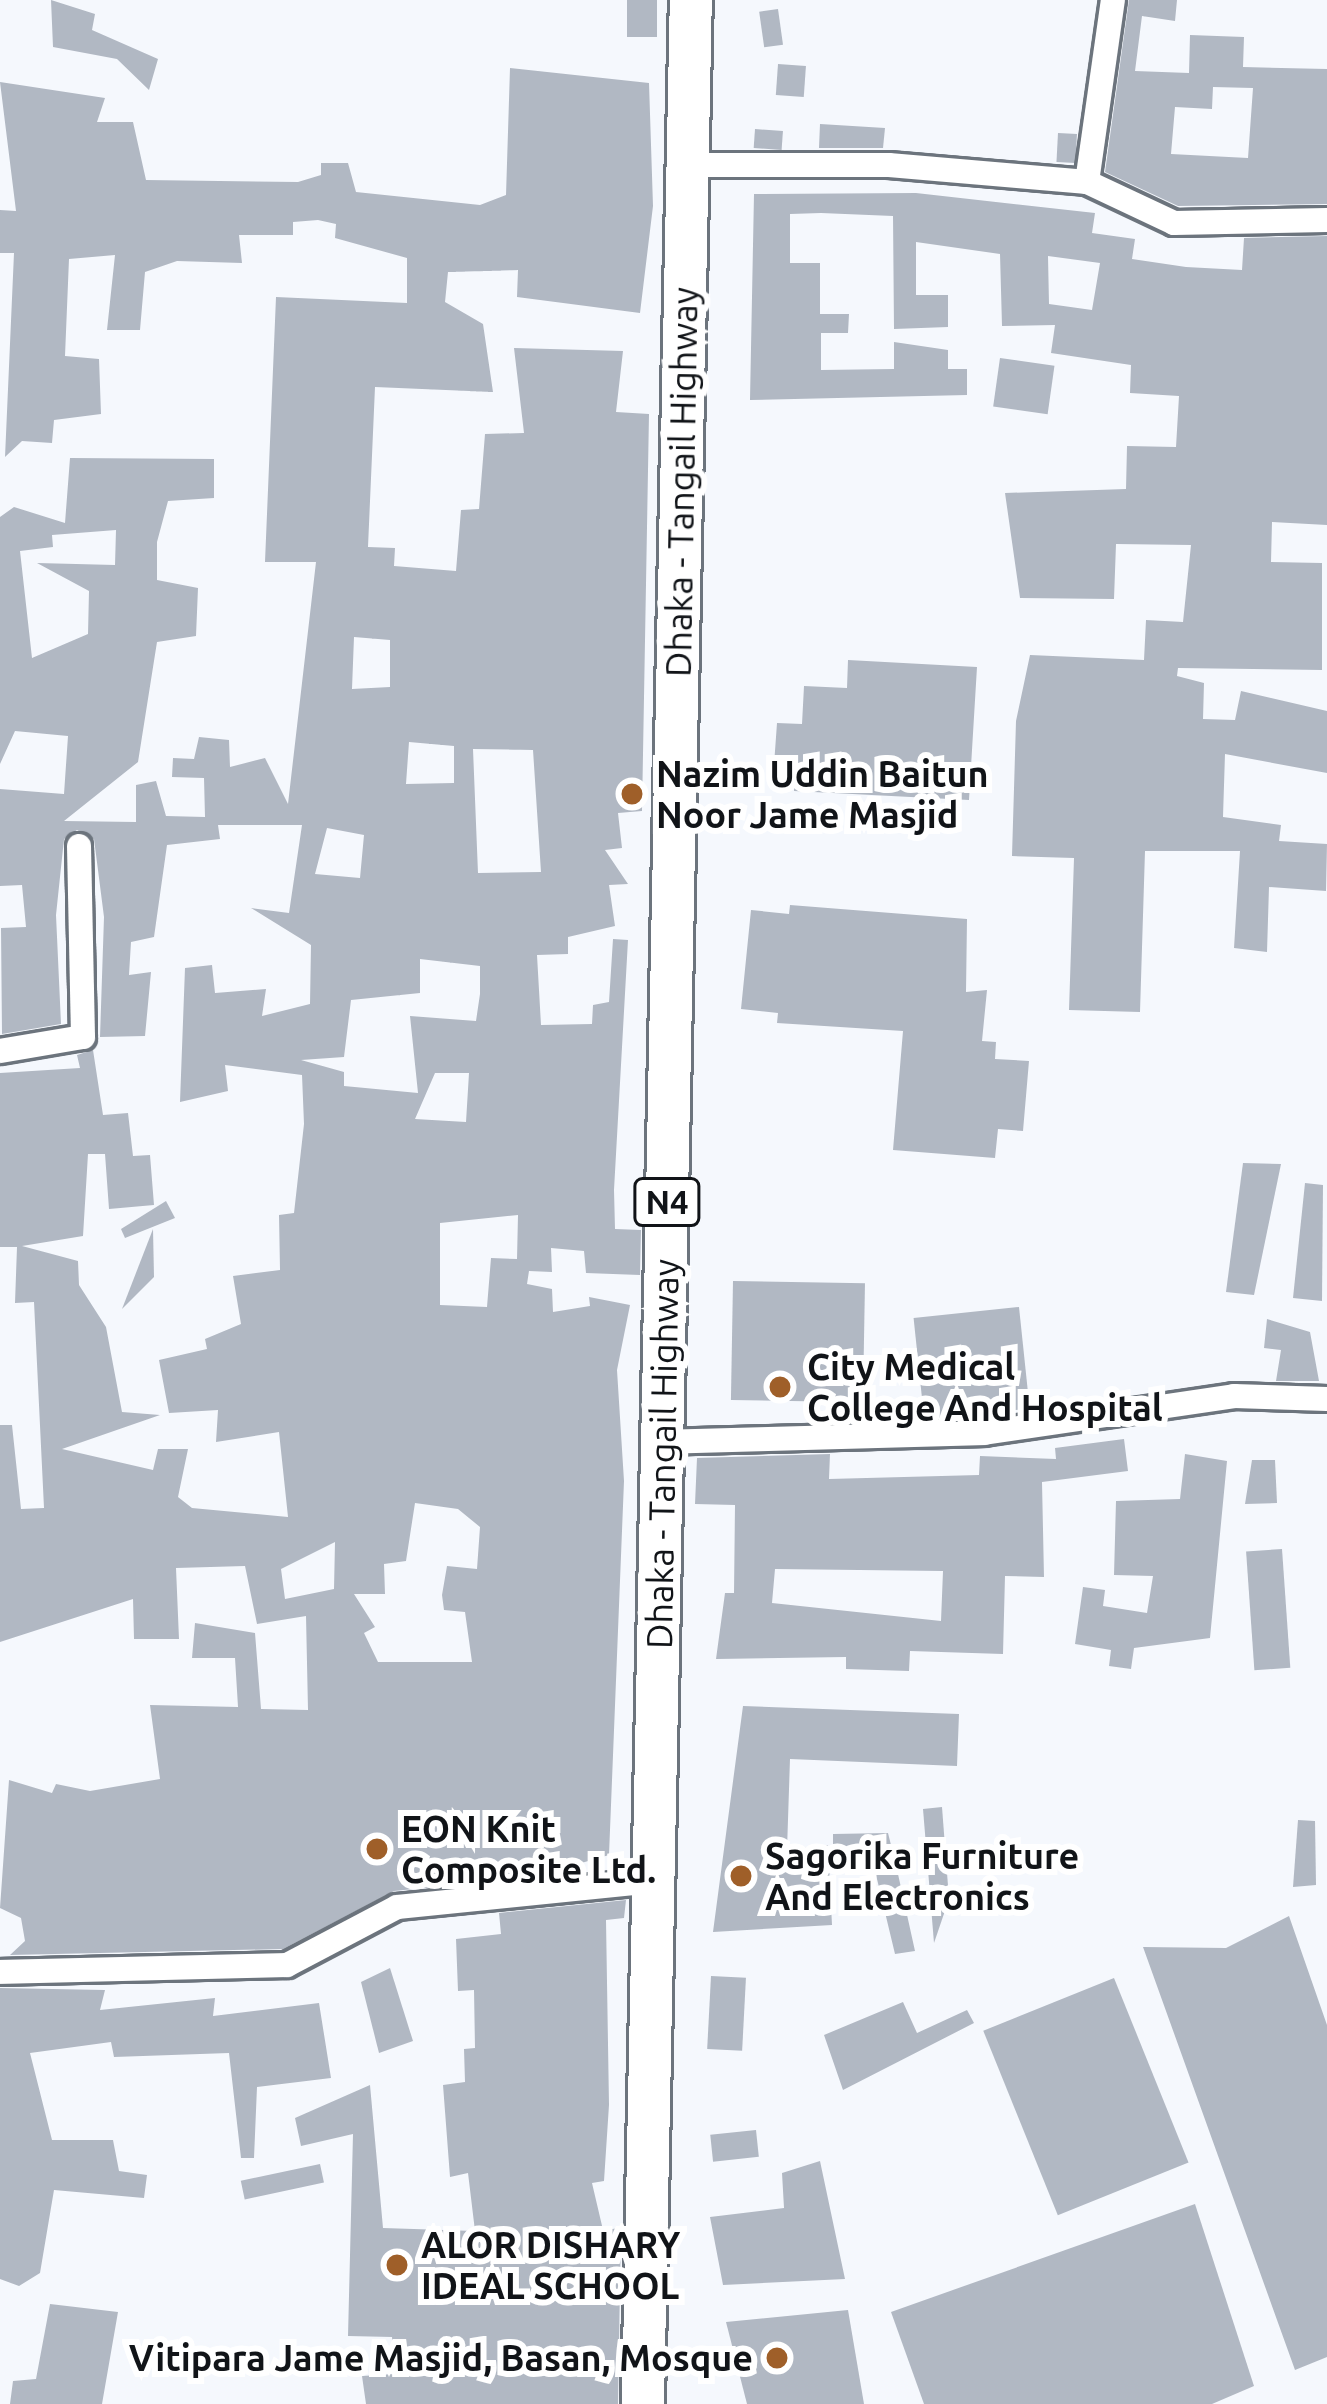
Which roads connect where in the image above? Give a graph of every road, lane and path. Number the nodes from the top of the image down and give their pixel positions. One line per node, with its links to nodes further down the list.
1 (691, 0): 3 (highway, Dhaka - Tangail Highway / N4)
2 (1113, 0): 4 (street)
3 (688, 165): 4 (street); 9 (highway, Dhaka - Tangail Highway / N4)
4 (1087, 182): 5 (street)
5 (1327, 220)
6 (80, 847): 7 (street)
7 (0, 1051)
8 (1327, 1400): 9 (street)
9 (662, 1442): 10 (highway, Dhaka - Tangail Highway / N4)
10 (654, 1881): 11 (street); 12 (highway, Dhaka - Tangail Highway / N4)
11 (0, 1972)
12 (644, 2404)

